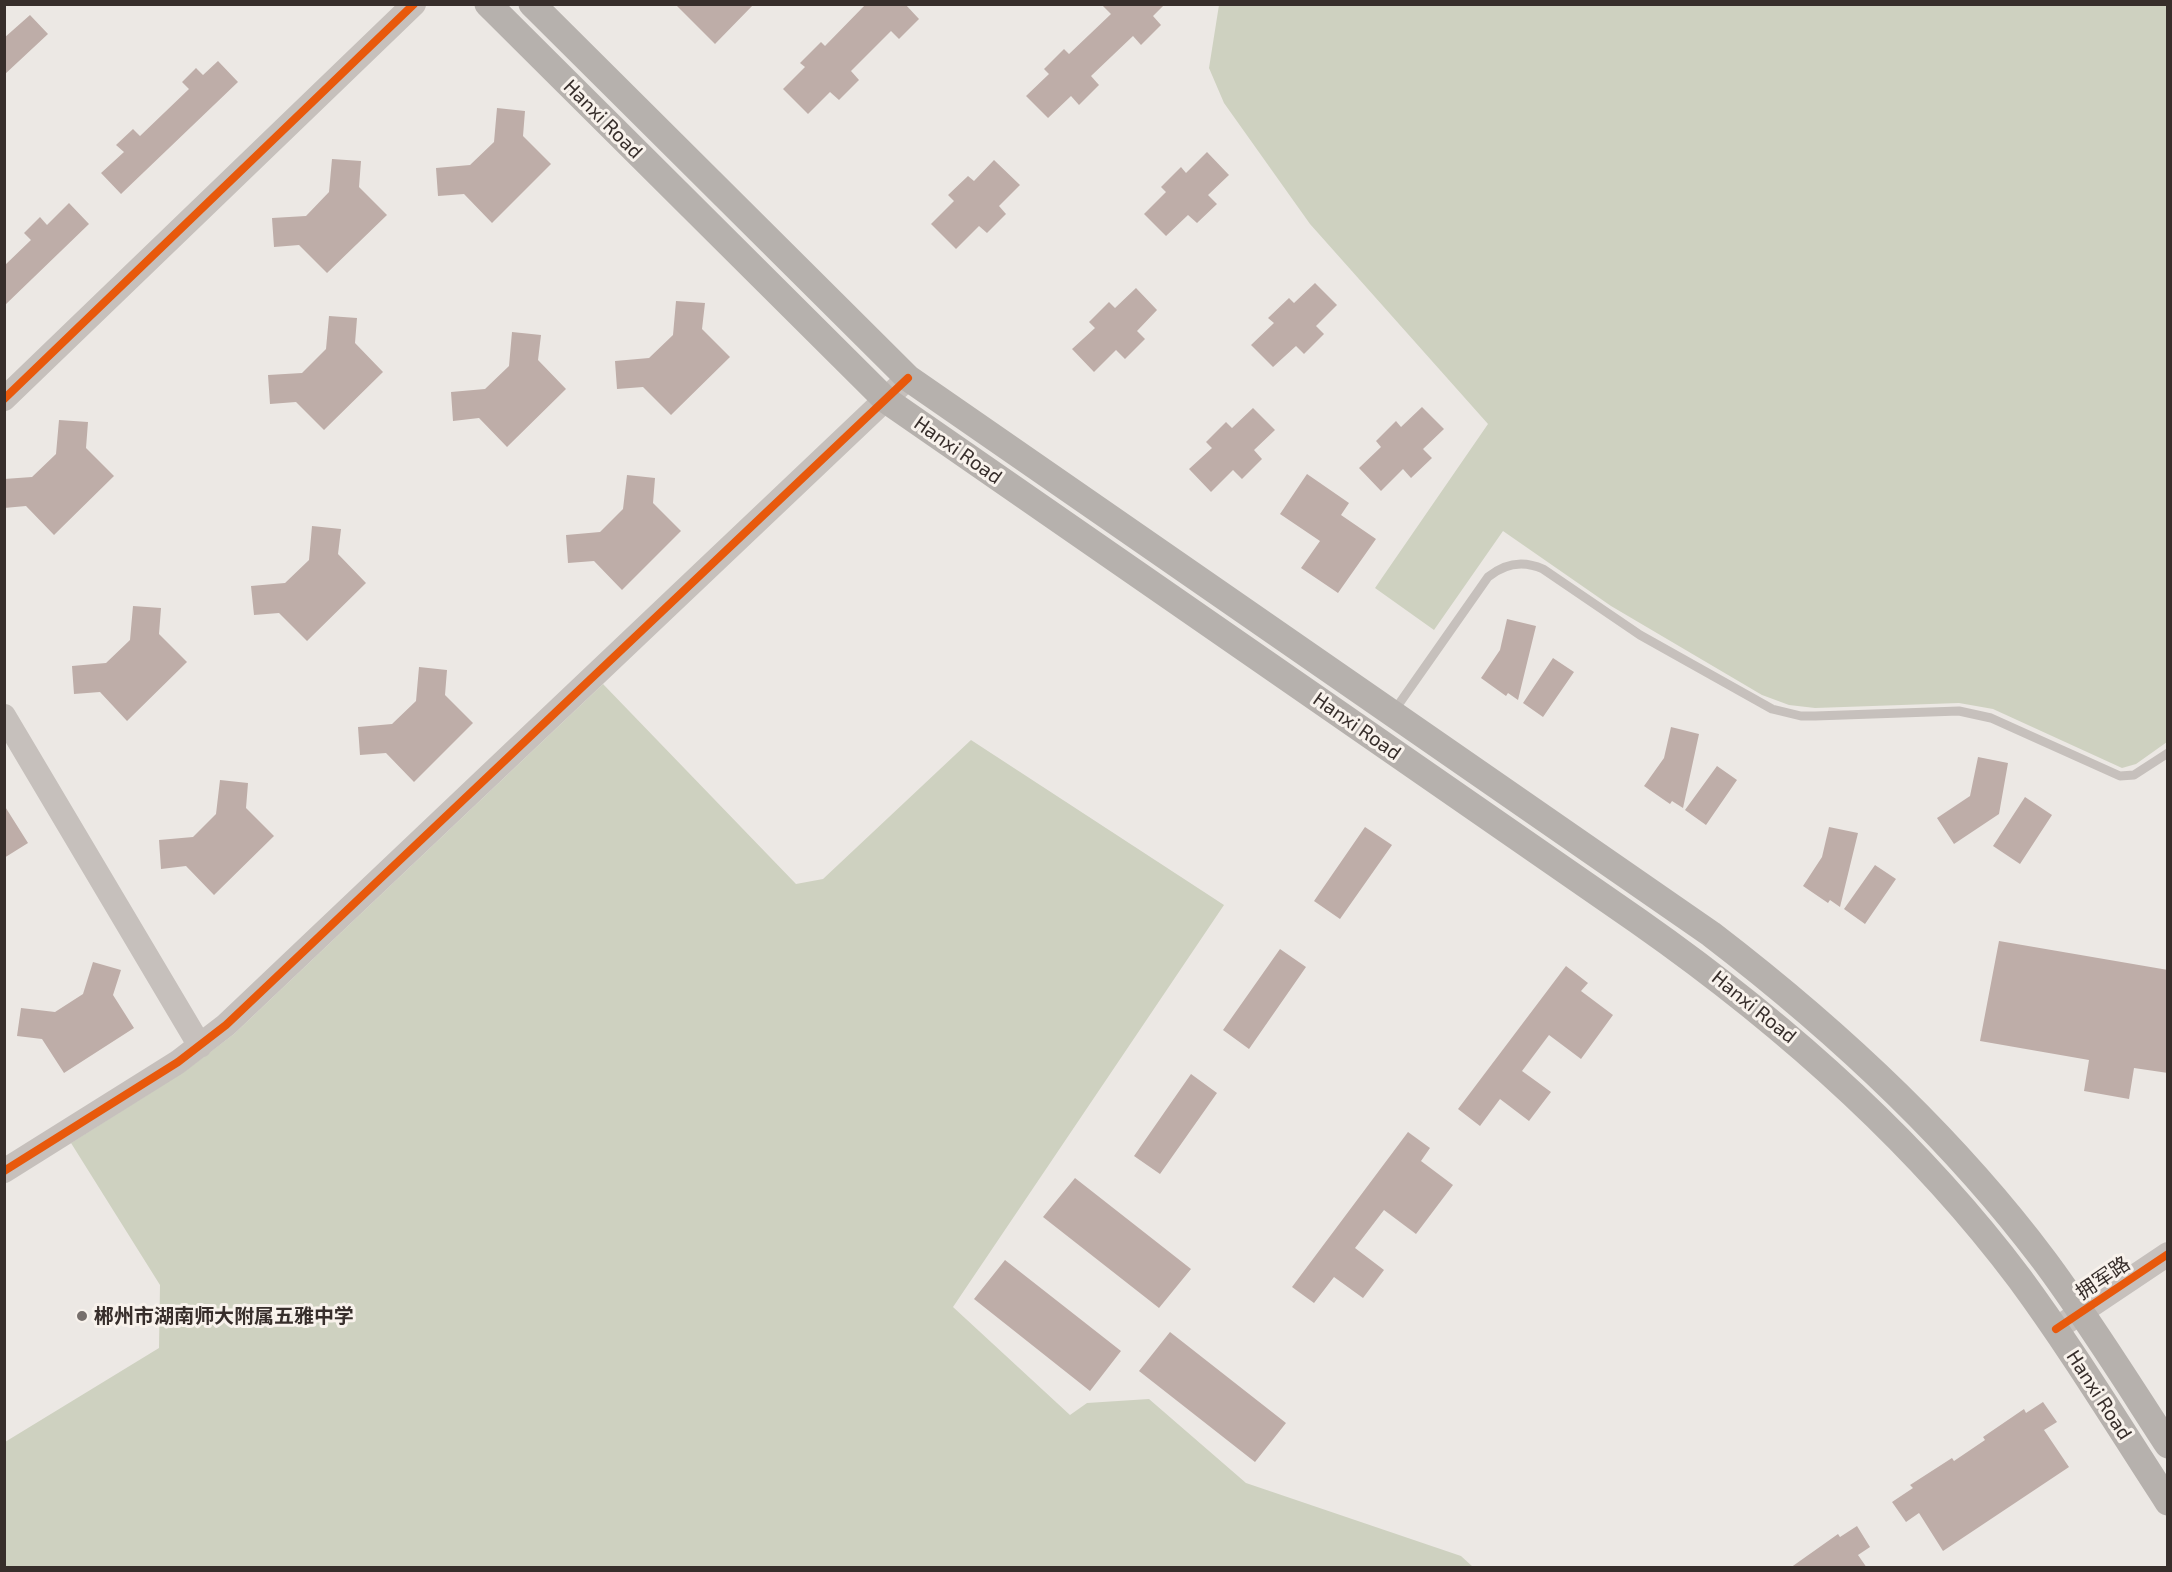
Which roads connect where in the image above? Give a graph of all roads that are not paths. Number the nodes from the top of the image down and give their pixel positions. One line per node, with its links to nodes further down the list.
1 (414, 4): 5 (street)
2 (488, 4): 6 (main road, Hanxi Road)
3 (532, 4): 4 (main road, Hanxi Road)
4 (908, 378): 6 (street); 7 (main road, Hanxi Road)
5 (4, 399)
6 (886, 400): 10 (street); 14 (main road, Hanxi Road)
7 (1392, 713): 9 (lane); 13 (main road, Hanxi Road)
8 (4, 716): 10 (street)
9 (2168, 753)
10 (200, 1046): 11 (street)
11 (4, 1171)
12 (2168, 1254): 13 (street, 拥军路)
13 (2082, 1312): 14 (street, 拥军路); 15 (main road, Hanxi Road)
14 (2056, 1329): 16 (main road, Hanxi Road)
15 (2168, 1445)
16 (2168, 1502)

